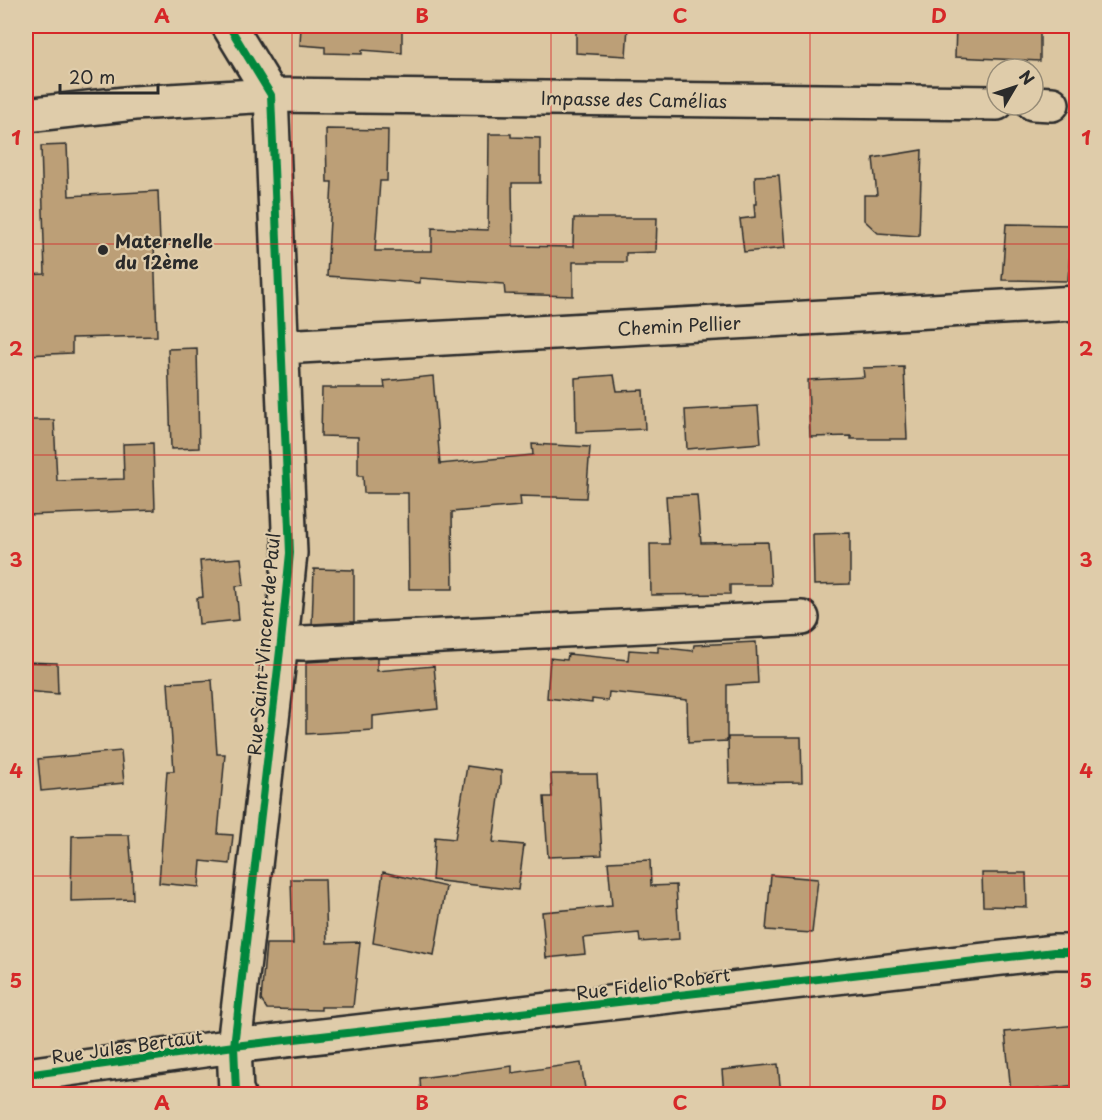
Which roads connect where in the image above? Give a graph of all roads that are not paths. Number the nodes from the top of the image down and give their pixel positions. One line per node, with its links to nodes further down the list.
1 (229, 26): 2 (street, Rue Saint-Vincent de Paul)
2 (271, 95): 3 (street, Impasse des Camélias); 4 (street, Impasse des Camélias); 6 (street, Rue Saint-Vincent de Paul)
3 (985, 103)
4 (26, 115)
5 (1077, 303): 6 (street, Chemin Pellier)
6 (282, 346): 8 (street, Rue Saint-Vincent de Paul)
7 (802, 618): 8 (street)
8 (281, 642): 10 (street, Rue Saint-Vincent de Paul)
9 (1077, 952): 10 (street, Rue Fidelio Robert)
10 (234, 1046): 11 (street, Rue Jules Bertaut); 12 (street, Rue Saint-Vincent de Paul)
11 (26, 1076)
12 (238, 1095)

